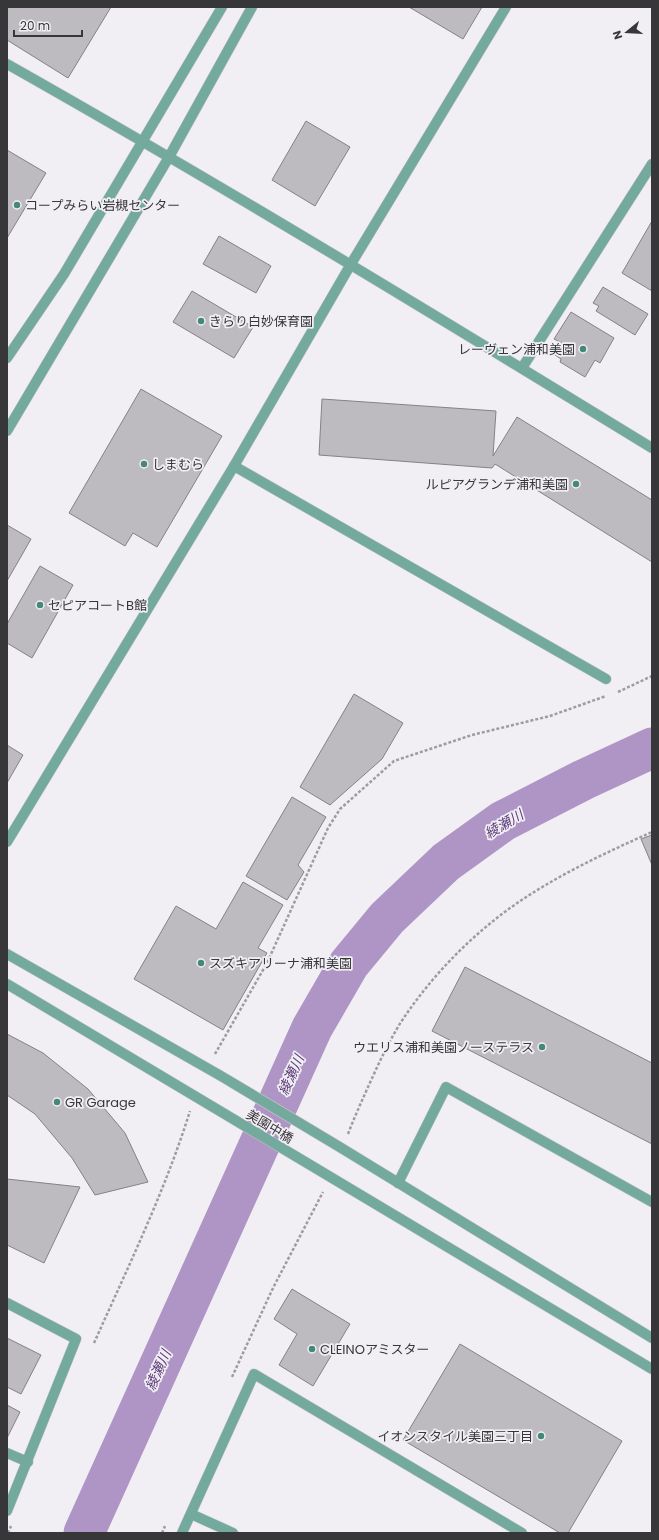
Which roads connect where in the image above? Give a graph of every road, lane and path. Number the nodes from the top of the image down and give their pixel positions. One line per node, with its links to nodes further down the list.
1 (222, 7): 5 (street)
2 (252, 7): 6 (street)
3 (506, 7): 8 (street)
4 (7, 64): 5 (street)
5 (143, 141): 6 (street); 9 (street)
6 (170, 157): 8 (street); 11 (street)
7 (652, 164): 10 (street)
8 (351, 264): 10 (street); 13 (street)
9 (7, 358)
10 (522, 368): 12 (street)
11 (7, 431)
12 (652, 448)
13 (234, 466): 15 (street); 19 (street)
14 (652, 676): 16 (path)
15 (606, 680)
16 (616, 693)
17 (609, 695): 22 (path)
18 (652, 832): 24 (path)
19 (7, 842)
20 (7, 954): 25 (street, 美園中橋)
21 (7, 984): 31 (street, 美園中橋)
22 (214, 1055)
23 (192, 1104): 30 (path)
24 (348, 1135)
25 (398, 1183): 27 (street); 29 (street, 美園中橋)
26 (324, 1190): 32 (path)
27 (652, 1202)
28 (7, 1303): 34 (street)
29 (652, 1338)
30 (92, 1346)
31 (652, 1369)
32 (231, 1380)
33 (7, 1453): 34 (street)
34 (28, 1462): 35 (street)
35 (7, 1511)
36 (191, 1514): 41 (street); 42 (street); 43 (street)
37 (15, 1519): 39 (path)
38 (165, 1526): 40 (path)
39 (8, 1533)
40 (162, 1533)
41 (182, 1533)
42 (233, 1533)
43 (522, 1533)

